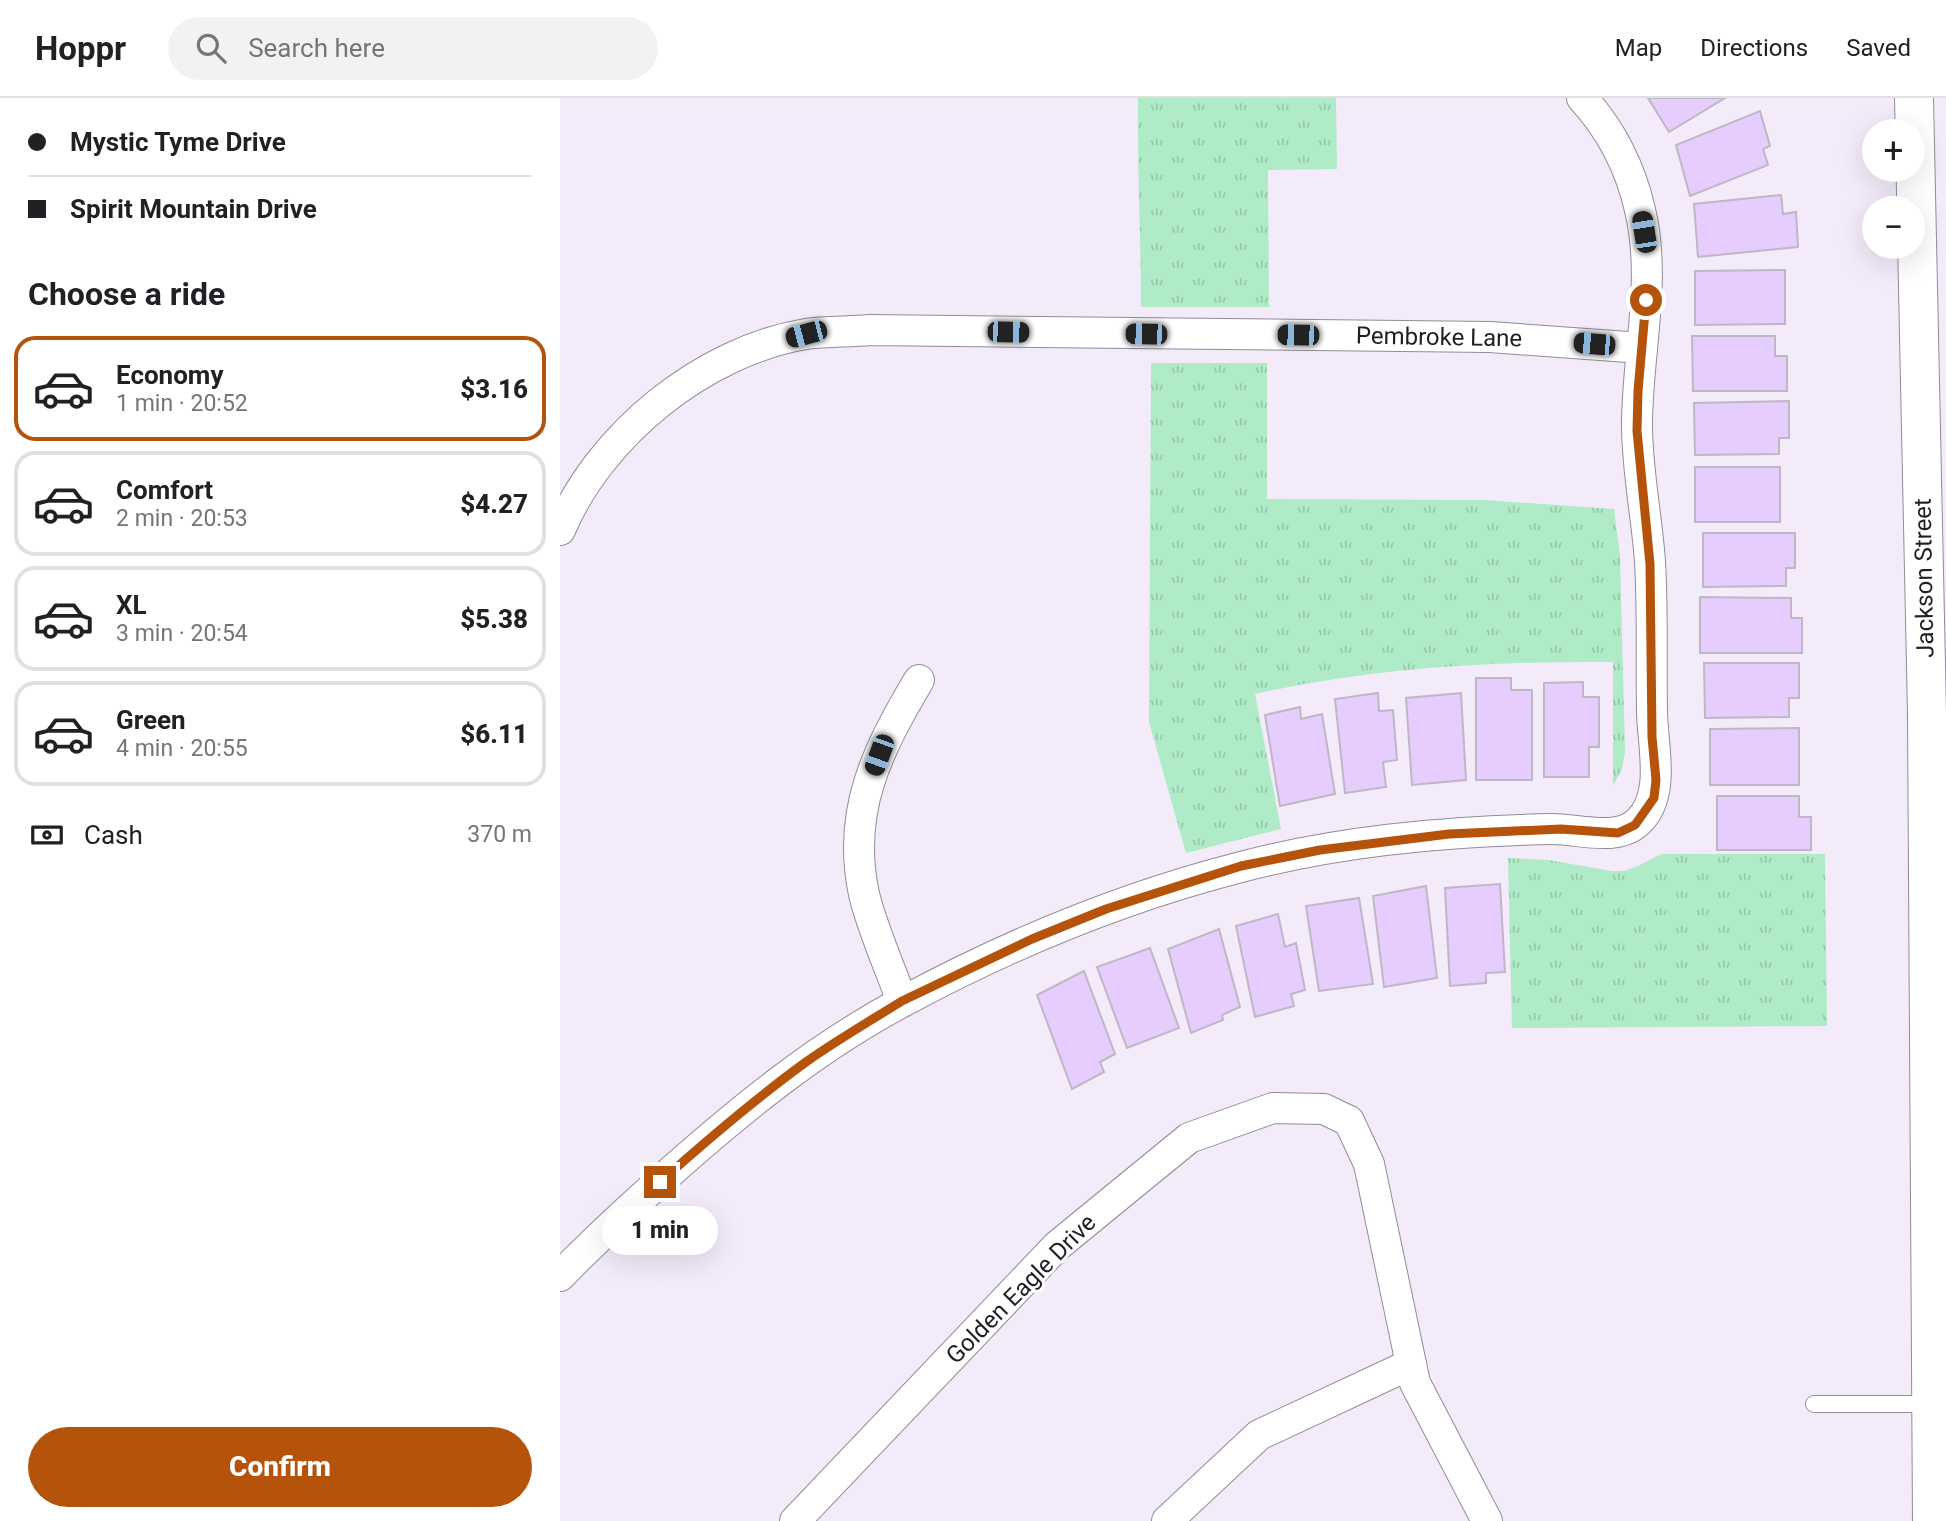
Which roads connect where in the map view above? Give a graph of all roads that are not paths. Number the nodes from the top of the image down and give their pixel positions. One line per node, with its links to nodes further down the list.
1 (1582, 98): 3 (street)
2 (1914, 98): 10 (main road, Jackson Street)
3 (1642, 348): 4 (street, Pembroke Lane); 6 (street)
4 (560, 530)
5 (919, 680): 6 (street)
6 (902, 1001): 7 (street)
7 (563, 1265)
8 (1411, 1364): 11 (street, Golden Eagle Drive); 12 (street); 13 (street)
9 (1814, 1404): 10 (lane)
10 (1931, 1404): 14 (main road, Jackson Street)
11 (795, 1521)
12 (1167, 1521)
13 (1487, 1521)
14 (1932, 1521)

